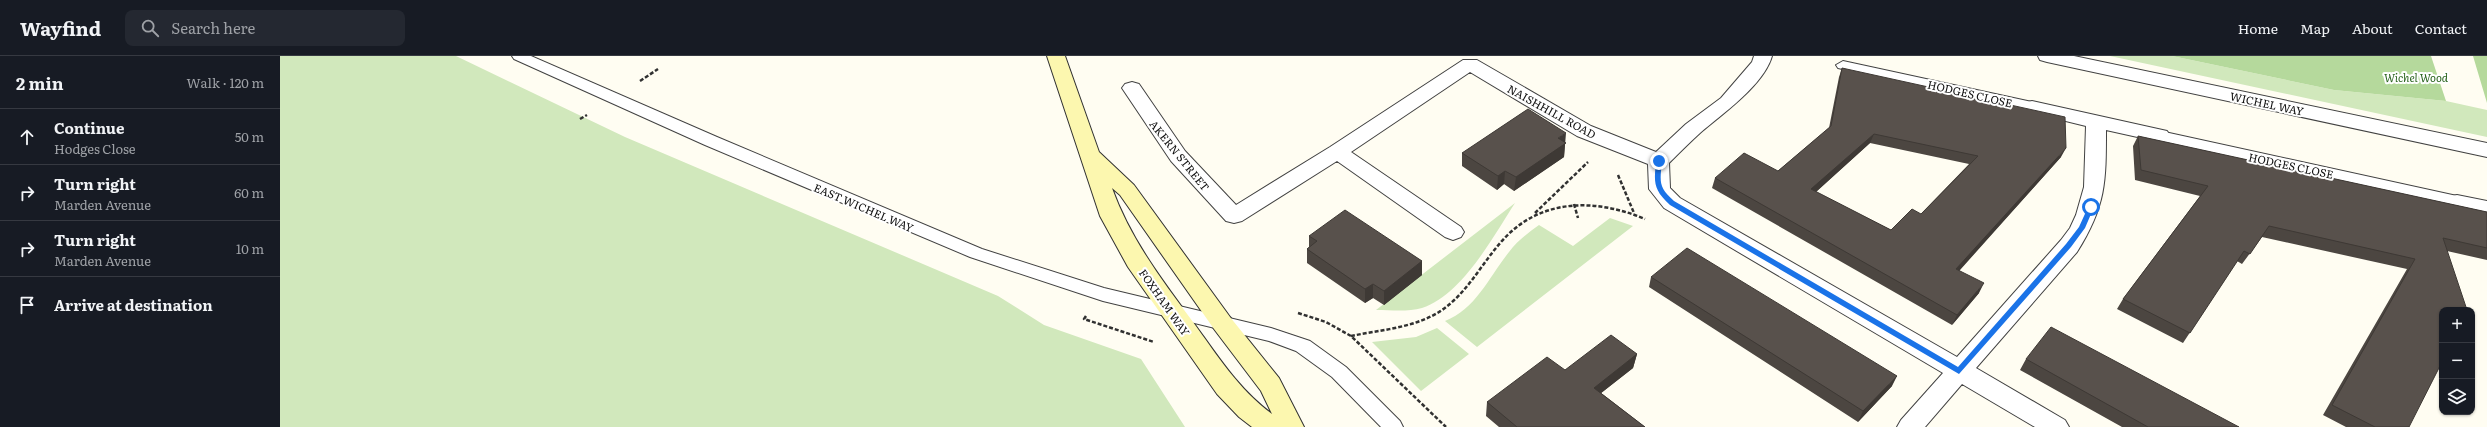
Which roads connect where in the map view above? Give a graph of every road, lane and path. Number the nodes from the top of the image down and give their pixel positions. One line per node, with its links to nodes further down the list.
1 (519, 56): 25 (lane, EAST WICHEL WAY)
2 (1056, 56): 13 (main road, FOXHAM WAY)
3 (1763, 56): 15 (street)
4 (2047, 56): 11 (street, WICHEL WAY)
5 (1470, 64): 12 (street, AKERN STREET); 15 (street, NAISHHILL ROAD)
6 (1844, 65): 8 (lane, HODGES CLOSE)
7 (1132, 88): 12 (street, AKERN STREET)
8 (2032, 107): 9 (street, HODGES CLOSE)
9 (2096, 122): 10 (street, HODGES CLOSE); 31 (street)
10 (2160, 136): 17 (lane, HODGES CLOSE)
11 (2487, 150)
12 (1337, 152): 24 (street)
13 (1092, 156): 25 (main road, FOXHAM WAY); 28 (main road, FOXHAM WAY)
14 (1592, 158): 21 (path)
15 (1659, 161): 31 (street)
16 (1618, 171): 20 (path)
17 (2457, 202): 19 (street, HODGES CLOSE)
18 (1574, 204): 20 (path); 21 (path); 22 (path)
19 (2487, 208)
20 (1634, 213): 23 (path)
21 (1534, 214): 29 (path)
22 (1578, 218)
23 (1652, 223)
24 (1454, 232)
25 (1171, 311): 28 (lane, EAST WICHEL WAY); 32 (main road, FOXHAM WAY)
26 (1294, 312): 29 (path)
27 (1087, 315): 30 (path)
28 (1222, 323): 33 (main road, FOXHAM WAY); 34 (lane)
29 (1351, 336): 35 (path)
30 (1157, 343)
31 (1959, 371): 36 (street); 37 (street)
32 (1271, 427)
33 (1291, 427)
34 (1393, 427)
35 (1446, 427)
36 (1910, 427)
37 (2056, 427)

